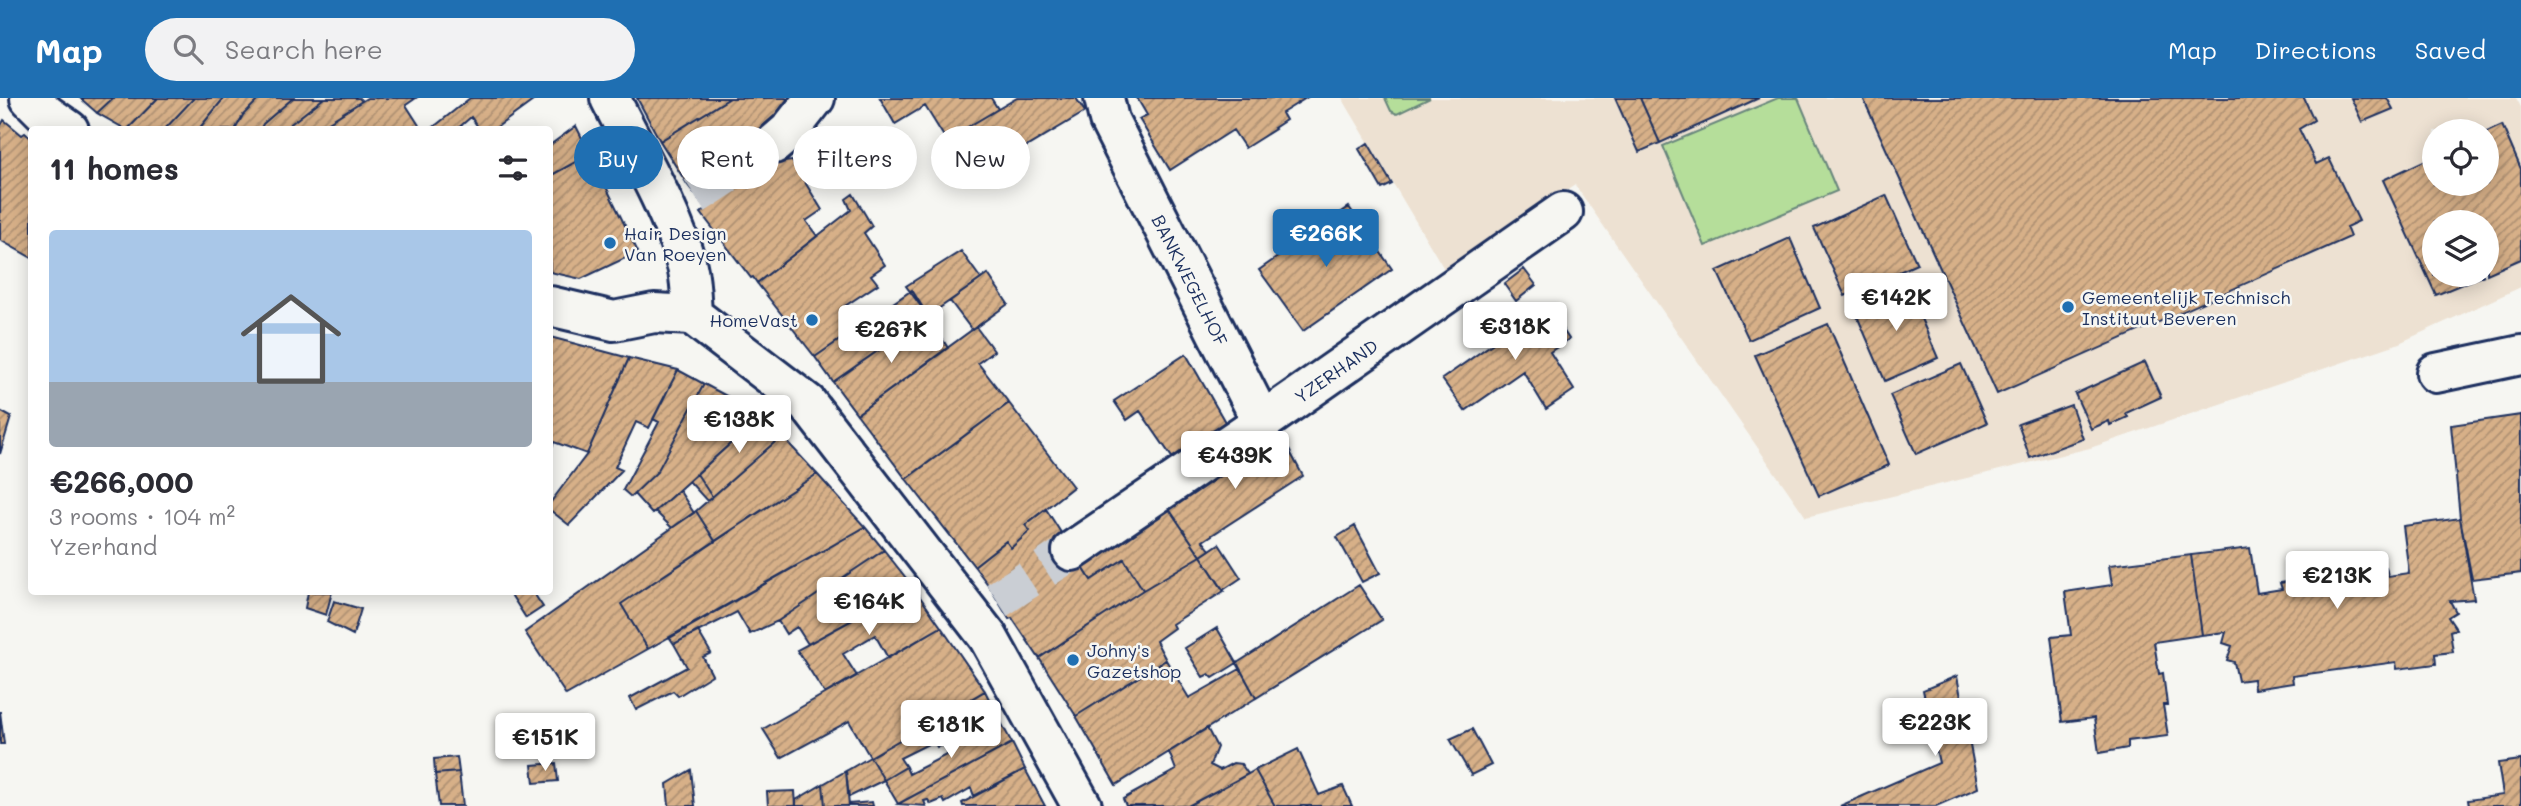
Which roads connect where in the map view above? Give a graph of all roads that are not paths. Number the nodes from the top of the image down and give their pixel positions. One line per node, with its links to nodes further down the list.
1 (30, 98): 5 (street)
2 (610, 98): 9 (street)
3 (815, 98): 6 (street)
4 (1104, 98): 12 (street, BANKWEGELHOF)
5 (63, 126)
6 (779, 140)
7 (1563, 212): 12 (street, YZERHAND)
8 (553, 307): 9 (street)
9 (692, 315): 14 (street)
10 (2521, 355): 11 (street)
11 (2436, 373)
12 (1262, 422): 13 (street, YZERHAND)
13 (1072, 551)
14 (1082, 806)

